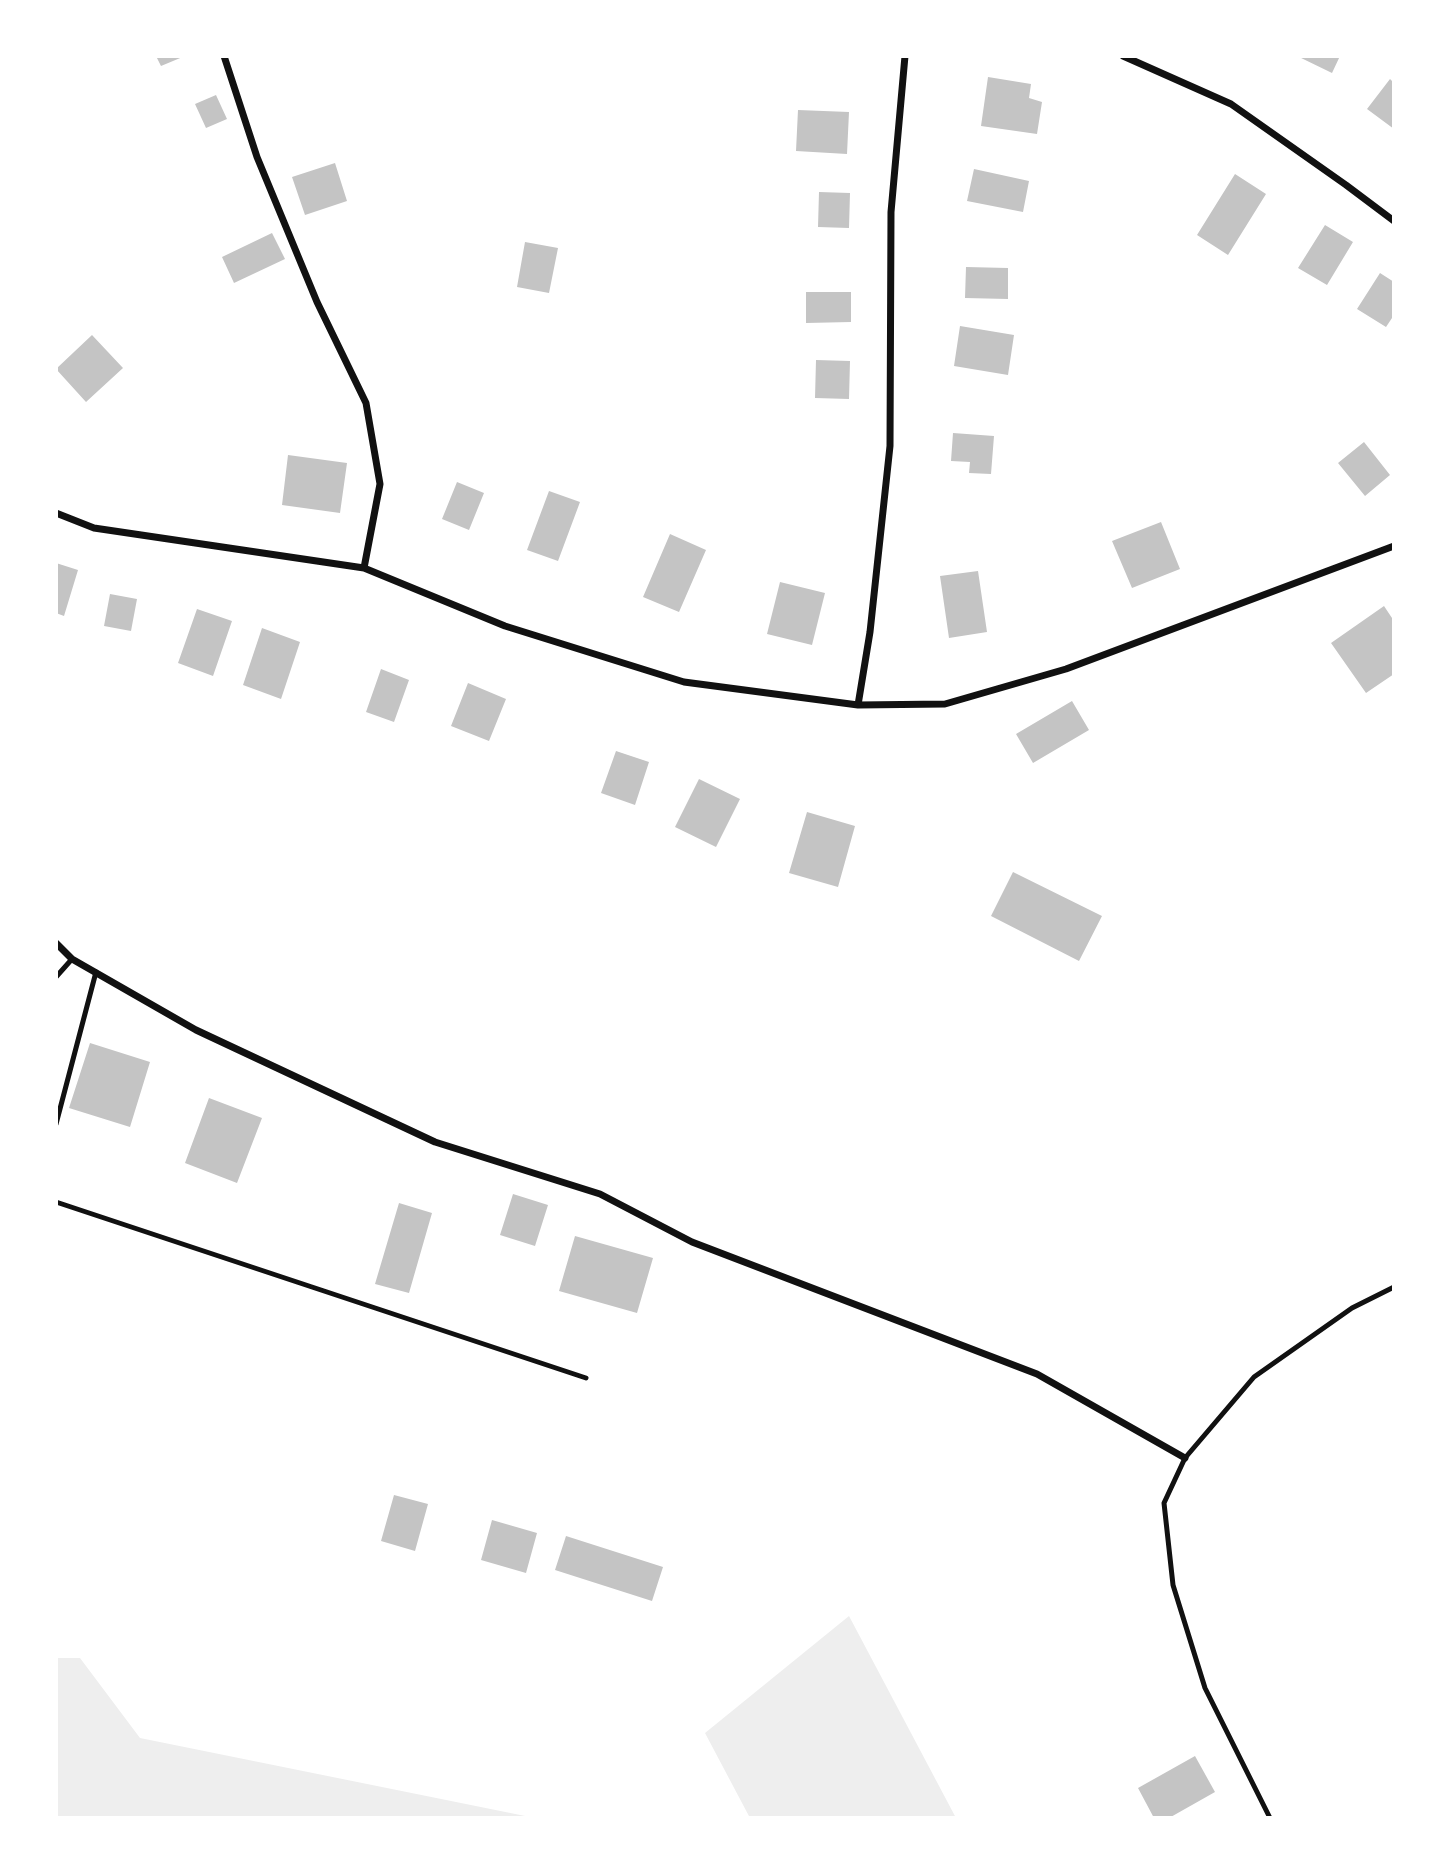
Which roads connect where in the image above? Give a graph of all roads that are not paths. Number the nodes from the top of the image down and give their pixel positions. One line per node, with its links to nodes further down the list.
1 (224, 56): 7 (street)
2 (905, 56): 8 (street)
3 (1122, 56): 4 (street)
4 (1394, 222)
5 (56, 513): 7 (street)
6 (1394, 546): 8 (street)
7 (365, 568): 8 (street)
8 (858, 705)
9 (56, 943): 10 (street)
10 (72, 958): 11 (street); 12 (lane)
11 (96, 972): 13 (lane); 17 (street)
12 (56, 977)
13 (56, 1124)
14 (56, 1202): 16 (lane)
15 (1394, 1287): 17 (lane)
16 (586, 1378)
17 (1185, 1458): 18 (lane)
18 (1270, 1818)

